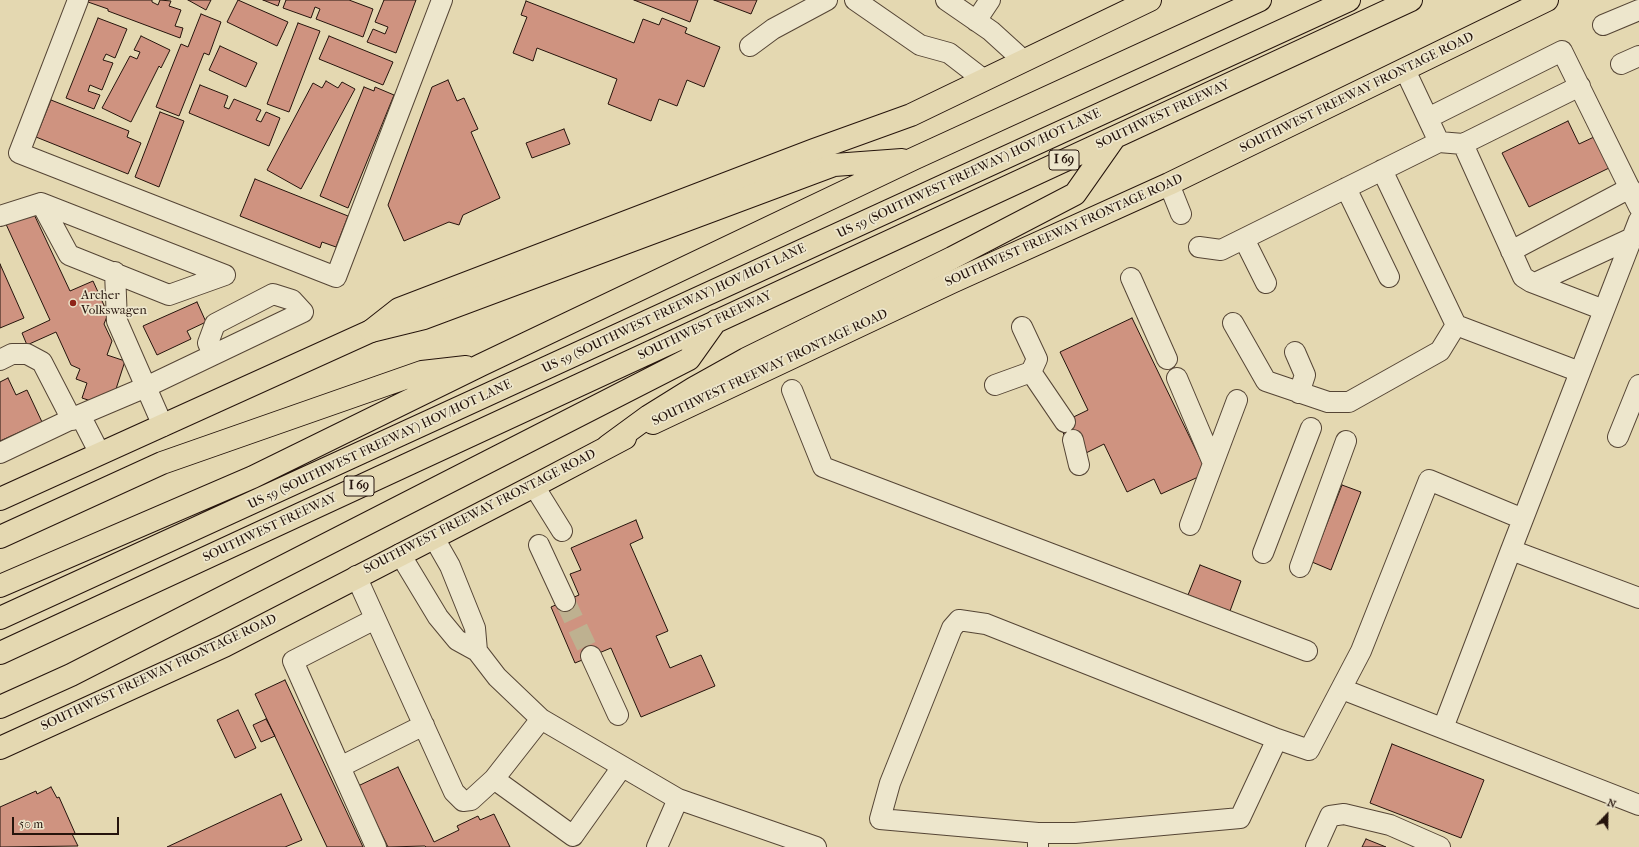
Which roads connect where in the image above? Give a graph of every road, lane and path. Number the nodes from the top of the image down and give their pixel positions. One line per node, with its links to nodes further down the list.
1 (78, 0): 2 (street)
2 (442, 0)
3 (827, 0): 15 (street)
4 (856, 0): 18 (street)
5 (946, 0): 13 (street)
6 (990, 0): 13 (street)
7 (1150, 0): 16 (main road)
8 (1260, 0): 24 (main road)
9 (1349, 0): 92 (main road, US 59 (SOUTHWEST FREEWAY) HOV/HOT LANE)
10 (1411, 0): 21 (main road, SOUTHWEST FREEWAY / I 69)
11 (1547, 0): 17 (main road, SOUTHWEST FREEWAY FRONTAGE ROAD)
12 (1639, 10): 14 (street)
13 (976, 21): 16 (street)
14 (1602, 25)
15 (750, 46)
16 (1024, 61): 18 (main road)
17 (1405, 70): 20 (street); 26 (main road, SOUTHWEST FREEWAY FRONTAGE ROAD)
18 (984, 80): 49 (main road)
19 (1580, 86): 20 (street); 23 (street); 28 (street)
20 (1428, 118): 22 (street)
21 (1115, 137): 45 (main road, SOUTHWEST FREEWAY / I 69); 71 (main road)
22 (1439, 142): 23 (street); 25 (street)
23 (1463, 144): 38 (street)
24 (913, 159): 49 (main road); 54 (main road)
25 (1382, 170): 27 (street); 47 (street)
26 (1169, 184): 33 (street); 71 (main road, SOUTHWEST FREEWAY FRONTAGE ROAD)
27 (1346, 188): 36 (street); 40 (street)
28 (1630, 188): 31 (street); 38 (street)
29 (0, 203): 32 (street)
30 (41, 203): 32 (street); 39 (street); 39 (street)
31 (1639, 207)
32 (19, 210): 34 (street)
33 (1181, 214)
34 (0, 216)
35 (1636, 229): 43 (street); 44 (street)
36 (1244, 239): 37 (street); 42 (street)
37 (1199, 247)
38 (1511, 251): 43 (street)
39 (115, 272): 60 (street)
40 (1389, 277)
41 (1131, 278): 52 (street)
42 (1266, 283)
43 (1535, 283): 44 (street)
44 (1604, 310): 56 (street)
45 (717, 320): 96 (main road, SOUTHWEST FREEWAY / I 69); 98 (main road)
46 (1233, 323): 62 (street)
47 (1456, 325): 56 (street); 62 (street)
48 (1022, 328): 55 (street)
49 (370, 331): 66 (main road)
50 (1295, 352): 62 (street)
51 (212, 355): 60 (street)
52 (1167, 359)
53 (0, 360): 64 (street)
54 (481, 365): 81 (main road); 89 (main road)
55 (1031, 372): 59 (street); 65 (street)
56 (1580, 372): 78 (street)
57 (1177, 378): 74 (street)
58 (1639, 384): 68 (street)
59 (995, 385)
60 (146, 387): 64 (street); 66 (street)
61 (792, 390): 95 (street)
62 (1299, 393)
63 (1237, 400): 74 (street)
64 (76, 418): 72 (street); 73 (street)
65 (1065, 422)
66 (163, 426): 73 (main road)
67 (1311, 428): 85 (street)
68 (1618, 437)
69 (1073, 440): 75 (street)
70 (1346, 441): 87 (street)
71 (608, 446): 76 (main road, SOUTHWEST FREEWAY FRONTAGE ROAD)
72 (0, 453)
73 (100, 454): 77 (main road)
74 (1213, 463): 79 (street)
75 (1079, 465)
76 (534, 486): 80 (street); 82 (main road, SOUTHWEST FREEWAY FRONTAGE ROAD)
77 (0, 499)
78 (1523, 519): 84 (street); 99 (street)
79 (1190, 525)
80 (562, 531)
81 (0, 537)
82 (434, 538): 86 (main road, SOUTHWEST FREEWAY FRONTAGE ROAD); 94 (street)
83 (539, 545): 91 (street)
84 (1512, 550): 90 (street); 105 (street)
85 (1263, 553)
86 (400, 554): 88 (main road, SOUTHWEST FREEWAY FRONTAGE ROAD); 94 (street)
87 (1300, 567)
88 (356, 576): 93 (street); 107 (main road, SOUTHWEST FREEWAY FRONTAGE ROAD)
89 (0, 586)
90 (1639, 598)
91 (565, 601)
92 (0, 618)
93 (375, 619): 104 (street); 108 (street)
94 (477, 651): 103 (street)
95 (1307, 651)
96 (0, 653)
97 (591, 656): 101 (street)
98 (79, 671): 100 (main road); 102 (main road)
99 (1342, 689): 105 (street); 106 (street)
100 (0, 706)
101 (618, 715)
102 (0, 716)
103 (541, 719): 109 (street); 110 (street)
104 (424, 726): 108 (street); 110 (street)
105 (1443, 728): 112 (street)
106 (1277, 739): 113 (street); 113 (street)
107 (0, 748)
108 (340, 767): 115 (street)
109 (622, 767): 111 (street); 114 (street)
110 (494, 779): 114 (street)
111 (678, 799): 116 (street); 117 (street)
112 (1639, 805)
113 (1038, 840)
114 (566, 841)
115 (376, 847)
116 (657, 847)
117 (816, 847)
118 (1316, 847): 119 (street)
119 (1440, 847)

